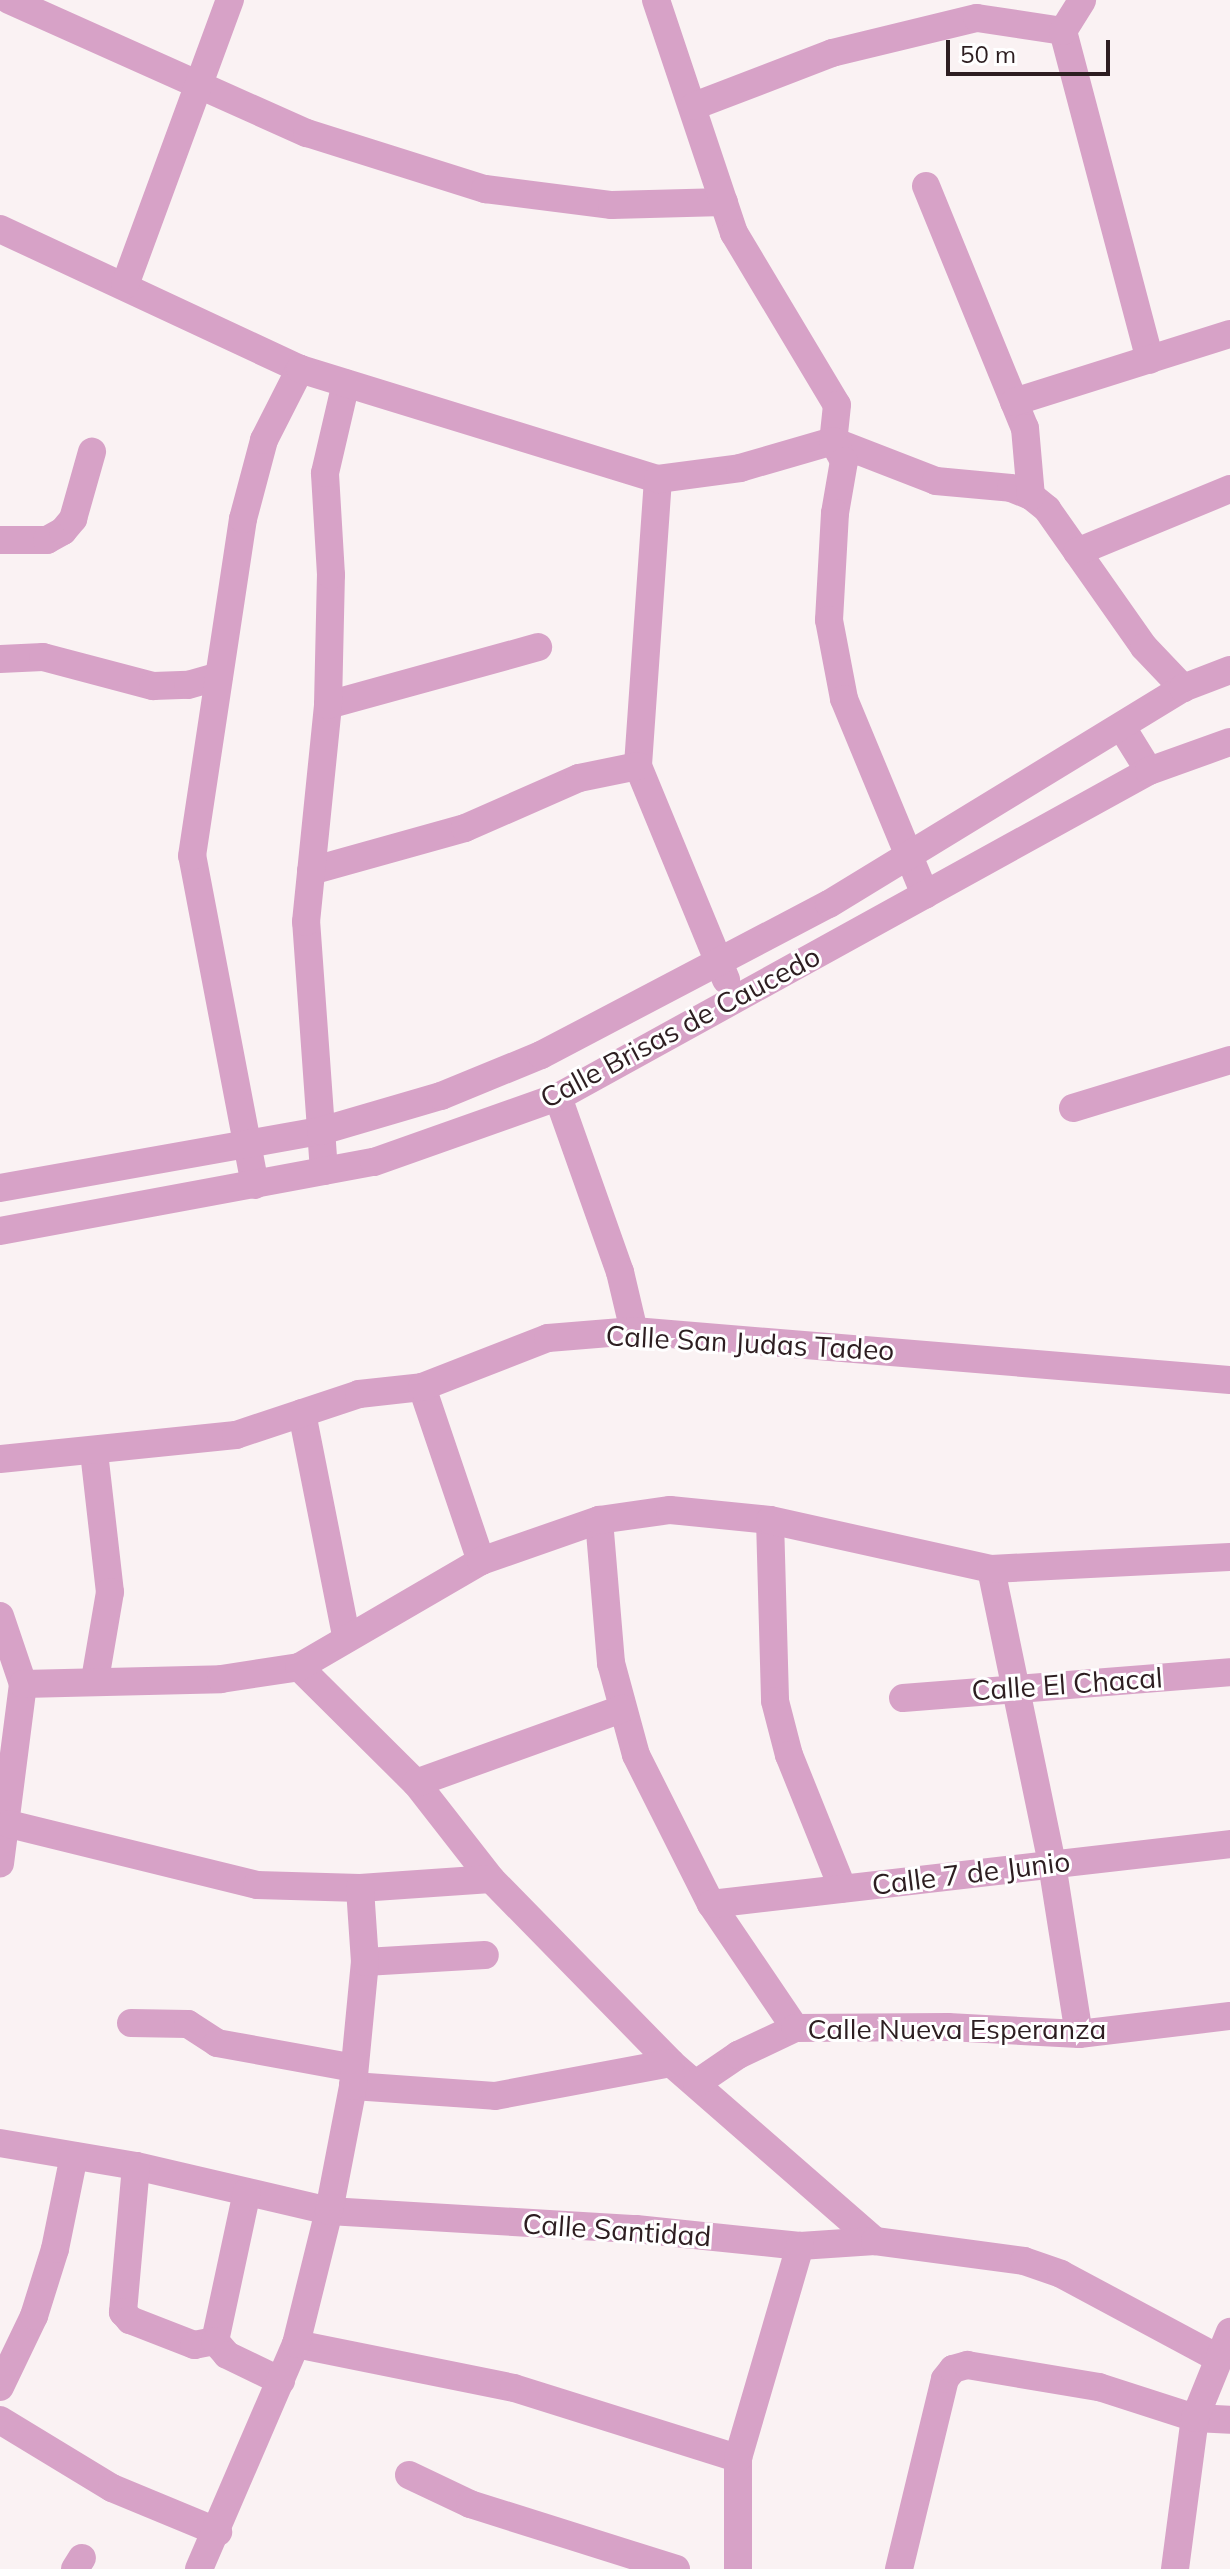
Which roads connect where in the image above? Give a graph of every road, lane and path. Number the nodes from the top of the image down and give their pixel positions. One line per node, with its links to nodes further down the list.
1 (9, 0): 6 (street)
2 (230, 0): 6 (street)
3 (656, 0): 7 (street)
4 (1082, 0): 5 (street)
5 (1063, 31): 7 (street); 13 (street)
6 (200, 90): 9 (street); 11 (street)
7 (694, 106): 9 (street)
8 (926, 186): 16 (street)
9 (724, 202): 17 (street)
10 (0, 229): 11 (street)
11 (125, 285): 14 (street)
12 (1230, 334): 13 (street)
13 (1150, 360): 16 (street)
14 (300, 369): 15 (street); 27 (street)
15 (346, 383): 19 (street); 29 (street)
16 (1014, 402): 21 (street)
17 (833, 441): 19 (street); 21 (street); 34 (street)
18 (92, 452): 22 (street)
19 (658, 479): 32 (street)
20 (1230, 489): 23 (street)
21 (1031, 496): 23 (street)
22 (0, 540)
23 (1077, 552): 28 (street)
24 (538, 647): 29 (street)
25 (0, 659): 27 (street)
26 (1230, 670): 28 (street)
27 (219, 676): 44 (street)
28 (1183, 688): 30 (street)
29 (328, 705): 35 (street)
30 (1123, 729): 33 (street); 34 (street)
31 (1230, 742): 33 (street, Calle Brisas de Caucedo)
32 (638, 766): 35 (street); 37 (street)
33 (1149, 771): 36 (street, Calle Brisas de Caucedo)
34 (908, 853): 36 (street); 37 (street)
35 (311, 871): 43 (street)
36 (925, 895): 38 (street, Calle Brisas de Caucedo)
37 (720, 964): 38 (street); 39 (street)
38 (734, 998): 41 (street, Calle Brisas de Caucedo)
39 (551, 1051): 41 (street); 43 (street)
40 (1230, 1060): 42 (street)
41 (562, 1094): 45 (street, Calle Brisas de Caucedo); 49 (street)
42 (1073, 1108)
43 (321, 1131): 44 (street); 45 (street)
44 (248, 1146): 46 (street); 47 (street)
45 (324, 1171): 46 (street, Calle Brisas de Caucedo)
46 (255, 1185): 48 (street, Calle Brisas de Caucedo)
47 (0, 1188)
48 (0, 1231)
49 (634, 1331): 50 (street, Calle San Judas Tadeo); 51 (street, Calle San Judas Tadeo)
50 (1230, 1380)
51 (422, 1387): 52 (street, Calle San Judas Tadeo); 58 (street)
52 (302, 1413): 53 (street, Calle San Judas Tadeo); 61 (street)
53 (94, 1452): 54 (street, Calle San Judas Tadeo); 64 (street)
54 (0, 1459)
55 (599, 1520): 56 (street); 58 (street); 68 (street)
56 (770, 1520): 59 (street); 76 (street)
57 (1230, 1557): 59 (street)
58 (481, 1561): 61 (street)
59 (991, 1569): 66 (street)
60 (0, 1616): 65 (street)
61 (346, 1636): 62 (street)
62 (299, 1667): 64 (street); 69 (street)
63 (1230, 1672): 66 (street, Calle El Chacal)
64 (95, 1680): 65 (street)
65 (23, 1684): 70 (street)
66 (1015, 1687): 67 (street, Calle El Chacal); 73 (street)
67 (903, 1698)
68 (622, 1709): 69 (street); 77 (street)
69 (416, 1783): 74 (street)
70 (6, 1816): 72 (street); 75 (street)
71 (1230, 1844): 73 (street, Calle 7 de Junio)
72 (0, 1864)
73 (1052, 1864): 76 (street, Calle 7 de Junio); 83 (street)
74 (491, 1879): 75 (street); 84 (street)
75 (360, 1888): 79 (street)
76 (843, 1889): 77 (street, Calle 7 de Junio)
77 (711, 1904): 82 (street)
78 (485, 1955): 79 (street)
79 (365, 1962): 85 (street)
80 (1230, 2016): 83 (street, Calle Nueva Esperanza)
81 (131, 2023): 85 (street)
82 (795, 2028): 83 (street, Calle Nueva Esperanza); 86 (street, Calle Nueva Esperanza)
83 (1079, 2034)
84 (671, 2063): 85 (street); 86 (street)
85 (354, 2077): 91 (street)
86 (697, 2083): 92 (street)
87 (0, 2143): 88 (street, Calle Santidad)
88 (74, 2156): 89 (street, Calle Santidad); 99 (street)
89 (136, 2166): 90 (street, Calle Santidad); 95 (street)
90 (247, 2192): 91 (street, Calle Santidad); 95 (street)
91 (329, 2211): 93 (street, Calle Santidad); 96 (street)
92 (875, 2241): 93 (street, Calle Santidad); 97 (street, Calle Santidad)
93 (800, 2246): 103 (street)
94 (1230, 2332): 97 (street)
95 (215, 2341): 98 (street)
96 (296, 2344): 98 (street); 103 (street)
97 (1216, 2357): 100 (street)
98 (281, 2381): 105 (street)
99 (0, 2387)
100 (1195, 2418): 102 (street); 109 (street); 110 (street)
101 (0, 2420): 105 (street)
102 (1230, 2420)
103 (738, 2458): 108 (street)
104 (409, 2475): 107 (street)
105 (218, 2532): 106 (street)
106 (199, 2569)
107 (676, 2569)
108 (738, 2569)
109 (899, 2569)
110 (1175, 2569)

